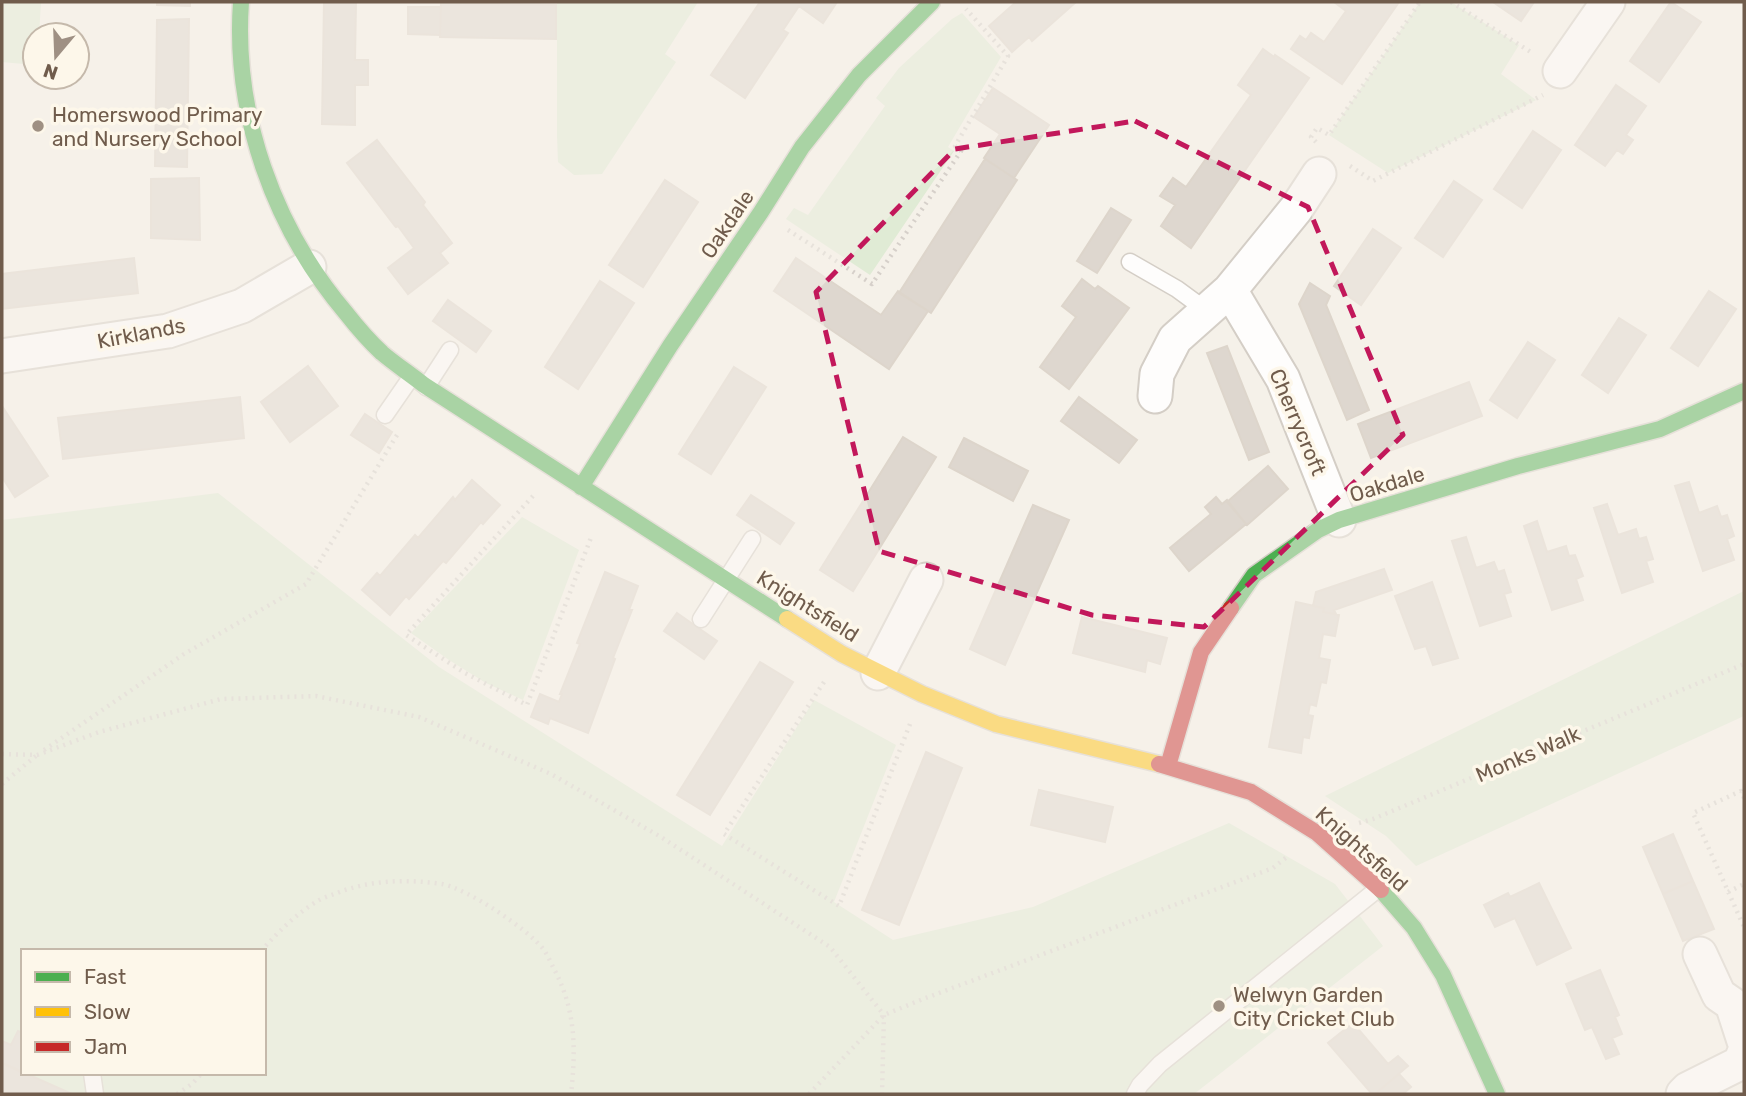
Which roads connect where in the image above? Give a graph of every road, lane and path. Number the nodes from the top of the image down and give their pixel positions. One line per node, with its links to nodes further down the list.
1 (241, 2): 11 (street, Knightsfield)
2 (932, 2): 9 (street, Oakdale)
3 (960, 2): 9 (path)
4 (1420, 2): 8 (path)
5 (1451, 2): 7 (path)
6 (1608, 2): 7 (street)
7 (1560, 71): 8 (path)
8 (1325, 164): 12 (street)
9 (761, 212): 22 (street, Oakdale)
10 (1130, 262): 12 (lane)
11 (309, 267): 14 (street, Kirklands); 15 (street, Knightsfield)
12 (1219, 301): 18 (street); 24 (street, Cherrycroft)
13 (450, 350): 16 (lane)
14 (2, 356)
15 (412, 376): 16 (street, Knightsfield); 19 (lane)
16 (426, 387): 21 (street, Knightsfield)
17 (1744, 391): 24 (street, Oakdale)
18 (1155, 396)
19 (386, 415)
20 (398, 433): 34 (path)
21 (557, 470): 22 (street, Knightsfield); 23 (path)
22 (581, 487): 23 (street, Knightsfield)
23 (605, 502): 26 (street, Knightsfield)
24 (1339, 520): 35 (street, Oakdale)
25 (752, 539): 26 (lane)
26 (726, 579): 28 (lane); 29 (street, Knightsfield)
27 (926, 580): 31 (street)
28 (701, 619)
29 (842, 654): 31 (street, Knightsfield); 32 (path)
30 (1744, 664): 38 (path, Monks Walk)
31 (878, 673): 32 (street, Knightsfield)
32 (922, 694): 35 (street, Knightsfield)
33 (2, 754): 34 (path)
34 (37, 755): 36 (path); 46 (path)
35 (1168, 765): 39 (street, Knightsfield)
36 (2, 784)
37 (1744, 798): 42 (path)
38 (1355, 824)
39 (1317, 832): 41 (street, Knightsfield); 46 (path)
40 (1744, 884): 42 (path)
41 (1379, 888): 56 (lane); 57 (street, Knightsfield)
42 (1728, 892): 43 (path)
43 (1744, 926)
44 (263, 949): 53 (path)
45 (1700, 954): 47 (street)
46 (884, 1015): 54 (path); 55 (path)
47 (1744, 1041)
48 (1744, 1053): 58 (street)
49 (92, 1075): 51 (lane)
50 (200, 1075): 52 (path)
51 (95, 1094)
52 (177, 1094)
53 (571, 1094)
54 (808, 1094)
55 (882, 1094)
56 (1135, 1094)
57 (1497, 1094)
58 (1683, 1094)

